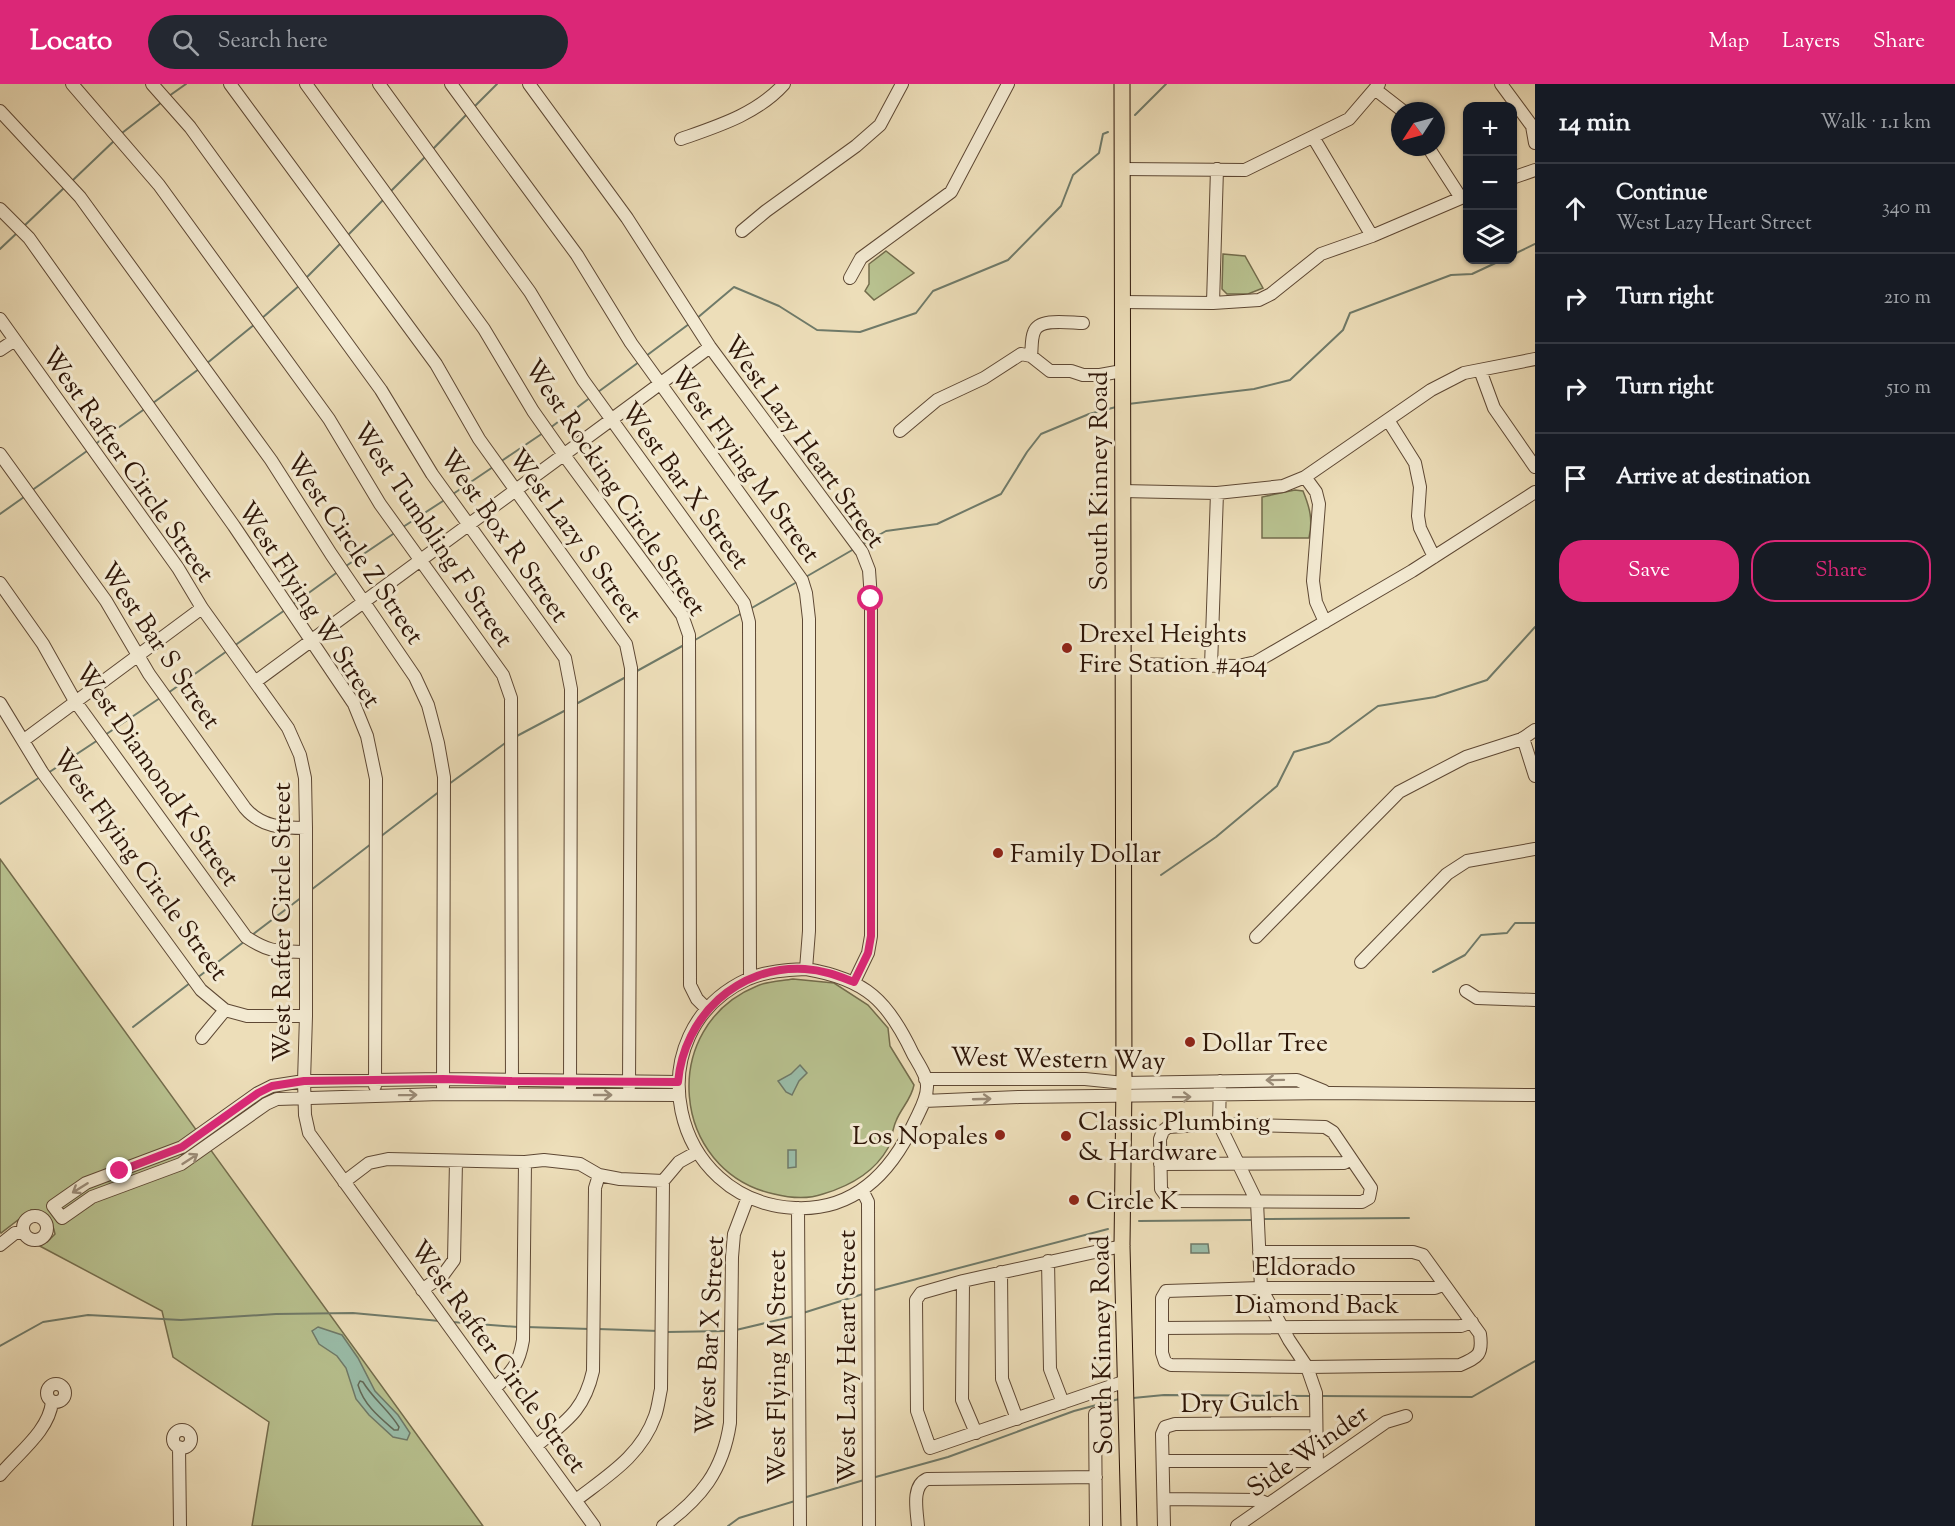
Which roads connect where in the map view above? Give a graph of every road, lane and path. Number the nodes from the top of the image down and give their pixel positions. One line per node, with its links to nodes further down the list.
1 (72, 84): 55 (street, West Tumbling F Street)
2 (152, 84): 53 (street, West Box R Street)
3 (230, 84): 49 (street, West Lazy S Street)
4 (306, 84): 46 (street, West Rocking Circle Street)
5 (379, 84): 42 (street, West Bar X Street)
6 (451, 84): 41 (street, West Flying M Street)
7 (529, 84): 35 (street, West Lazy Heart Street)
8 (784, 84): 17 (street)
9 (902, 84): 27 (street)
10 (1008, 84): 29 (street)
11 (1122, 84): 20 (main road, South Kinney Road)
12 (1501, 84): 18 (street)
13 (1377, 87): 14 (street); 16 (street)
14 (1393, 102)
15 (0, 111): 57 (street, West Circle Z Street)
16 (1313, 138): 21 (street); 28 (street)
17 (681, 139)
18 (1535, 143)
19 (1434, 156): 24 (street)
20 (1122, 169): 21 (street); 30 (main road, South Kinney Road)
21 (1216, 169): 31 (street)
22 (1535, 170): 23 (street)
23 (1517, 176)
24 (1463, 196)
25 (1463, 197): 28 (street)
26 (0, 208): 60 (street, West Flying W Street)
27 (742, 231)
28 (1372, 236): 31 (street)
29 (850, 278)
30 (1122, 302): 31 (street); 40 (main road, South Kinney Road)
31 (1213, 303)
32 (0, 319): 34 (street, West Rafter Circle Street)
33 (1083, 323): 37 (street)
34 (15, 340): 36 (street); 58 (street, West Rafter Circle Street)
35 (710, 347): 41 (street); 78 (street, West Lazy Heart Street)
36 (0, 351)
37 (1031, 356): 40 (street); 44 (street)
38 (1535, 359): 39 (street)
39 (1480, 370): 43 (street); 47 (street)
40 (1122, 371): 50 (main road, South Kinney Road)
41 (661, 384): 42 (street); 76 (street, West Flying M Street)
42 (612, 420): 46 (street); 77 (street, West Bar X Street)
43 (1388, 420): 48 (street); 54 (street)
44 (900, 431)
45 (0, 454): 61 (street, West Bar S Street)
46 (564, 455): 49 (street); 82 (street, West Rocking Circle Street)
47 (1535, 467)
48 (1305, 477): 52 (street); 59 (street)
49 (516, 490): 53 (street); 91 (street, West Lazy S Street)
50 (1122, 491): 52 (street); 62 (main road, South Kinney Road)
51 (1535, 492): 54 (street)
52 (1217, 493): 63 (street)
53 (468, 525): 55 (street); 90 (street, West Box R Street)
54 (1434, 556): 59 (street)
55 (419, 560): 57 (street); 89 (street, West Tumbling F Street)
56 (0, 583): 65 (street, West Diamond K Street)
57 (364, 602): 60 (street); 85 (street, West Circle Z Street)
58 (202, 608): 61 (street); 64 (street, West Rafter Circle Street)
59 (1325, 622): 63 (street)
60 (310, 640): 64 (street); 87 (street, West Flying W Street)
61 (138, 655): 65 (street); 71 (street, West Bar S Street)
62 (1122, 664): 63 (street); 94 (main road, South Kinney Road)
63 (1211, 666)
64 (255, 682): 71 (street, West Rafter Circle Street)
65 (75, 701): 69 (street); 74 (street, West Diamond K Street)
66 (0, 703): 69 (street, West Flying Circle Street)
67 (1535, 730): 68 (street)
68 (1523, 738): 70 (street); 73 (street)
69 (24, 740): 81 (street, West Flying Circle Street)
70 (1535, 776)
71 (306, 828): 74 (street, West Rafter Circle Street)
72 (1535, 849): 75 (street)
73 (1256, 938)
74 (306, 952): 83 (street, West Rafter Circle Street)
75 (1361, 962)
76 (806, 969): 77 (street); 78 (street)
77 (750, 978): 82 (street)
78 (854, 982): 86 (street)
79 (1466, 992): 80 (street)
80 (1535, 1000)
81 (225, 1010): 83 (street, West Flying Circle Street); 84 (street)
82 (707, 1010): 93 (street)
83 (306, 1016): 88 (street, West Rafter Circle Street)
84 (202, 1038)
85 (443, 1079): 87 (street); 89 (street); 96 (street, West Circle Z Street)
86 (925, 1079): 94 (street, West Western Way); 105 (street)
87 (375, 1080): 88 (street); 102 (street, West Flying W Street)
88 (304, 1081): 104 (street, West Rafter Circle Street); 106 (street)
89 (512, 1081): 90 (street); 97 (street, West Tumbling F Street)
90 (570, 1081): 91 (street); 98 (street, West Box R Street)
91 (629, 1081): 93 (street); 99 (street, West Lazy S Street)
92 (1220, 1081): 94 (street, West Western Way); 95 (street, West Western Way, one-way to 92); 103 (street)
93 (678, 1082): 100 (street)
94 (1124, 1090): 103 (street, West Western Way, one-way to 103); 105 (street, West Western Way, one-way to 94); 128 (main road, South Kinney Road)
95 (1331, 1093): 101 (street, West Western Way); 103 (street, West Western Way)
96 (443, 1094): 97 (street); 102 (street, one-way to 96)
97 (512, 1095): 98 (street)
98 (571, 1095): 99 (street, one-way to 99)
99 (629, 1095): 100 (street)
100 (678, 1095): 109 (street)
101 (1535, 1095)
102 (375, 1096): 104 (street)
103 (1219, 1096): 107 (street)
104 (304, 1097): 108 (street); 120 (street, West Rafter Circle Street)
105 (924, 1101): 122 (street)
106 (215, 1124): 108 (street); 110 (street)
107 (1219, 1124): 111 (street); 114 (street); 115 (street)
108 (224, 1136): 117 (street, one-way to 108)
109 (697, 1152): 119 (street); 123 (street)
110 (155, 1158): 116 (street); 117 (street)
111 (1351, 1158): 115 (street); 124 (street)
112 (456, 1161): 113 (street); 120 (street); 135 (street)
113 (525, 1162): 118 (street); 141 (street)
114 (1160, 1164): 115 (street); 124 (street)
115 (1240, 1164): 124 (street)
116 (120, 1171): 121 (street); 121 (street, one-way to 121)
117 (160, 1172): 121 (street)
118 (599, 1175): 119 (street); 149 (street)
119 (663, 1181): 156 (street)
120 (344, 1182): 135 (street, West Rafter Circle Street)
121 (125, 1184)
122 (862, 1190): 125 (street); 162 (street, West Lazy Heart Street)
123 (748, 1197): 125 (street); 160 (street, West Bar X Street)
124 (1257, 1202): 129 (street)
125 (798, 1208): 161 (street, West Flying M Street)
126 (24, 1233): 127 (street)
127 (0, 1245)
128 (1122, 1246): 130 (street); 140 (main road, South Kinney Road)
129 (1259, 1252): 133 (street); 134 (street)
130 (1048, 1261): 131 (street); 143 (street)
131 (1001, 1272): 132 (street); 146 (street)
132 (963, 1281): 148 (street); 148 (street)
133 (1443, 1285): 134 (street, Eldorado); 136 (street)
134 (1261, 1288): 137 (street); 138 (street, Eldorado)
135 (423, 1290): 141 (street, West Rafter Circle Street)
136 (1472, 1323): 137 (street, Diamond Back); 139 (street)
137 (1283, 1327): 138 (street, Diamond Back); 139 (street)
138 (1162, 1328): 139 (street)
139 (1306, 1366): 147 (street)
140 (1126, 1381): 143 (street); 165 (main road, South Kinney Road)
141 (495, 1388): 149 (street, West Rafter Circle Street)
142 (52, 1402): 153 (street)
143 (1063, 1403): 146 (street)
144 (1095, 1414): 154 (street)
145 (1406, 1416): 152 (street, Side Winder)
146 (1017, 1419): 148 (street)
147 (1316, 1423): 151 (street, Dry Gulch); 152 (street)
148 (976, 1433)
149 (536, 1446): 156 (street, West Rafter Circle Street)
150 (179, 1447): 158 (street)
151 (1163, 1461): 152 (street); 155 (street)
152 (1317, 1465): 157 (street, Side Winder)
153 (0, 1475)
154 (1096, 1478): 163 (street); 164 (street)
155 (1164, 1499): 157 (street); 166 (street)
156 (576, 1500): 159 (street, West Rafter Circle Street)
157 (1268, 1504): 167 (street, Side Winder)
158 (180, 1526)
159 (594, 1526)
160 (663, 1526)
161 (800, 1526)
162 (869, 1526)
163 (918, 1526)
164 (1096, 1526)
165 (1129, 1526)
166 (1164, 1526)
167 (1238, 1526)

